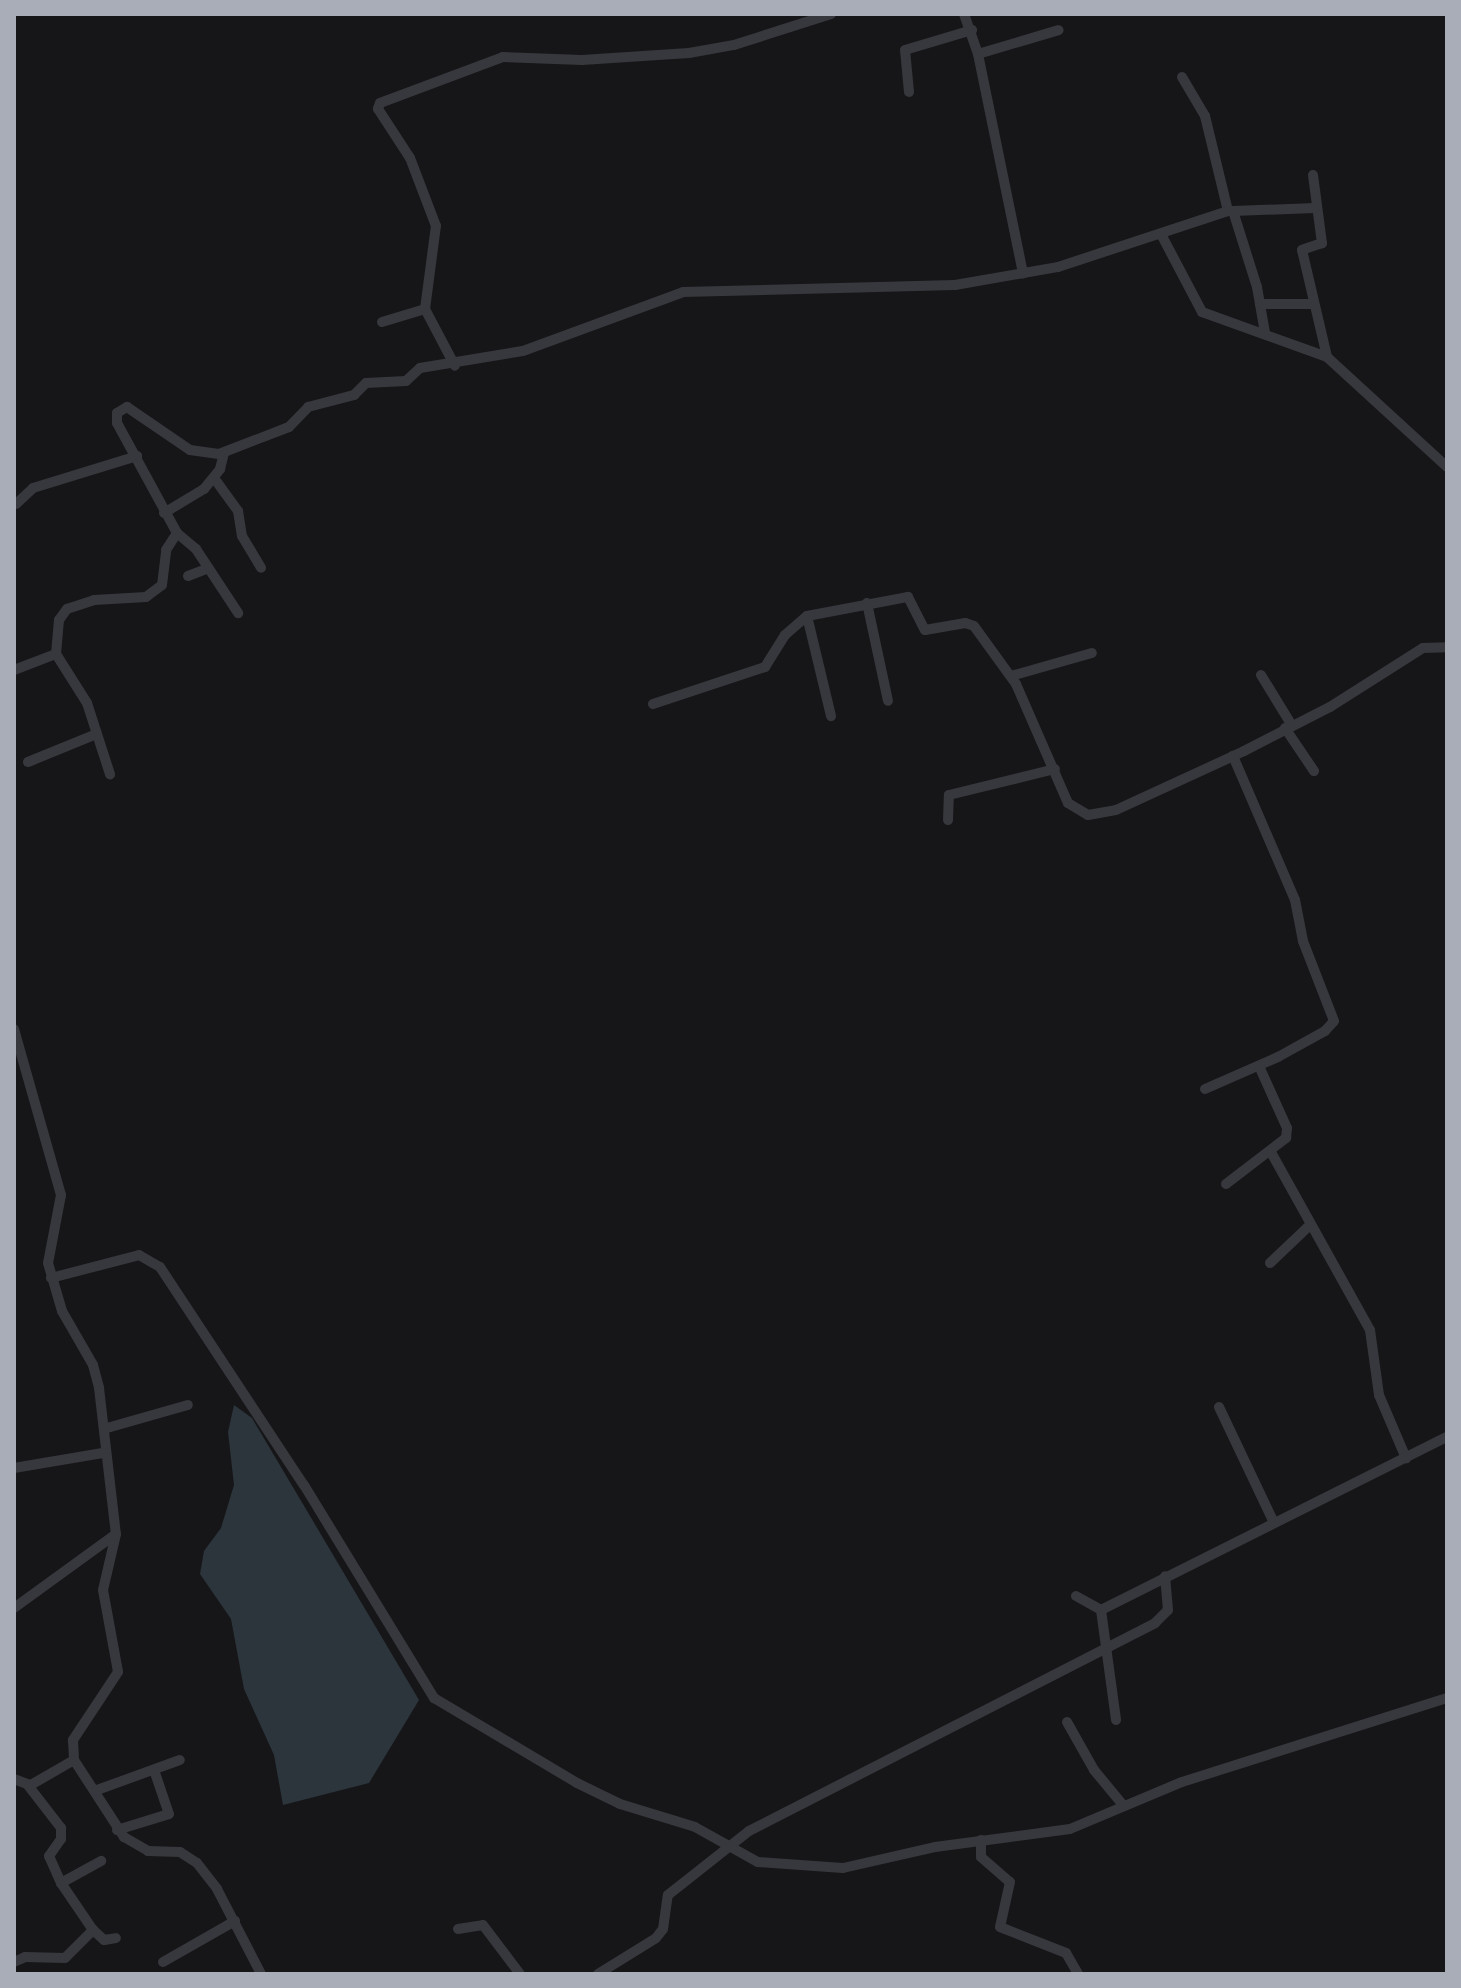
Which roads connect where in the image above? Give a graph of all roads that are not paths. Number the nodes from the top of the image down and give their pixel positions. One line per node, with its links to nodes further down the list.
1 (831, 14): 15 (street)
2 (964, 14): 3 (street)
3 (972, 30): 5 (street); 7 (street)
4 (1059, 30): 5 (street)
5 (978, 54): 12 (street)
6 (1182, 77): 10 (street)
7 (909, 92)
8 (1313, 175): 9 (street)
9 (1315, 208): 10 (street); 14 (street)
10 (1230, 211): 11 (street); 13 (street)
11 (1162, 236): 12 (street); 17 (street)
12 (1023, 273): 19 (street)
13 (1260, 304): 14 (street); 17 (street)
14 (1314, 304): 18 (street)
15 (425, 309): 16 (street); 19 (street)
16 (382, 322)
17 (1265, 333): 18 (street)
18 (1327, 357): 22 (street)
19 (455, 366): 20 (street)
20 (224, 453): 21 (street); 23 (street)
21 (137, 456): 24 (street); 25 (street)
22 (1447, 467)
23 (214, 478): 25 (street); 28 (street)
24 (16, 504)
25 (164, 513): 26 (street)
26 (177, 533): 27 (street); 35 (street)
27 (209, 568): 29 (street); 31 (street)
28 (261, 568)
29 (188, 576)
30 (867, 603): 32 (street); 38 (street); 39 (street)
31 (238, 613)
32 (807, 616): 40 (street); 41 (street)
33 (1447, 647): 42 (street)
34 (1092, 653): 38 (street)
35 (56, 654): 36 (street); 43 (street)
36 (14, 670)
37 (1261, 675): 42 (street)
38 (1011, 676): 46 (street)
39 (888, 701)
40 (653, 704)
41 (831, 716)
42 (1288, 726): 44 (street); 47 (street)
43 (94, 735): 45 (street); 48 (street)
44 (1233, 756): 46 (street); 51 (street)
45 (28, 762)
46 (1055, 769): 49 (street)
47 (1314, 771)
48 (110, 774)
49 (948, 820)
50 (14, 1029): 57 (street)
51 (1259, 1066): 52 (street); 53 (street)
52 (1205, 1089)
53 (1272, 1154): 54 (street); 55 (street)
54 (1226, 1184)
55 (1310, 1225): 56 (street); 63 (street)
56 (1270, 1263)
57 (51, 1278): 60 (street); 84 (street)
58 (188, 1405): 60 (street)
59 (1219, 1407): 65 (street)
60 (107, 1428): 62 (street)
61 (1447, 1437): 63 (street)
62 (103, 1453): 64 (street); 66 (street)
63 (1406, 1458): 65 (street)
64 (14, 1468)
65 (1274, 1523): 67 (street)
66 (116, 1534): 69 (street); 75 (street)
67 (1165, 1576): 70 (street); 71 (street)
68 (1076, 1596): 70 (street)
69 (14, 1608)
70 (1101, 1610): 71 (street)
71 (1106, 1645): 73 (street); 84 (street)
72 (1447, 1698): 81 (street)
73 (1116, 1720)
74 (1067, 1722): 81 (street)
75 (74, 1760): 79 (street); 80 (street)
76 (180, 1760): 77 (street)
77 (154, 1770): 80 (street); 82 (street)
78 (14, 1779): 79 (street)
79 (29, 1786): 86 (street)
80 (97, 1790): 82 (street)
81 (1123, 1805): 83 (street)
82 (117, 1830): 87 (street)
83 (981, 1840): 84 (street); 96 (street)
84 (730, 1845): 95 (street)
85 (101, 1861): 86 (street)
86 (61, 1883): 89 (street)
87 (235, 1921): 92 (street); 93 (street)
88 (458, 1929): 94 (street)
89 (93, 1930): 90 (street); 91 (street)
90 (116, 1938)
91 (14, 1962)
92 (163, 1962)
93 (261, 1974)
94 (520, 1974)
95 (598, 1974)
96 (1078, 1974)

